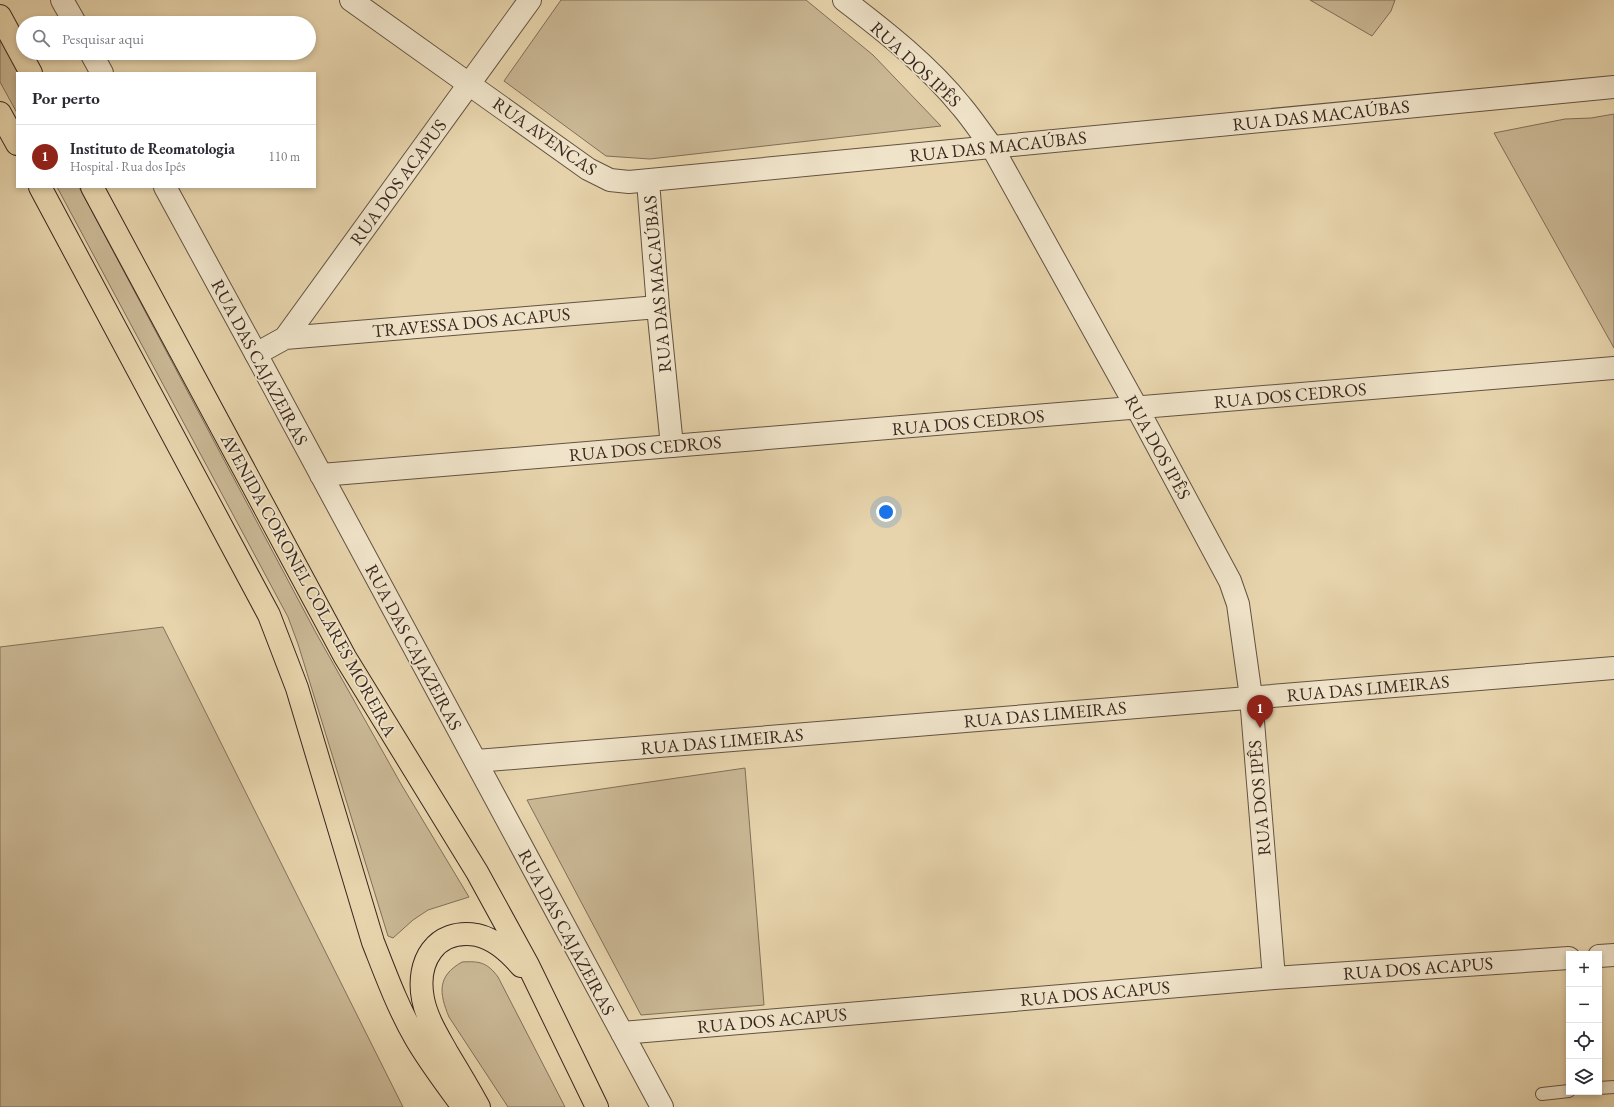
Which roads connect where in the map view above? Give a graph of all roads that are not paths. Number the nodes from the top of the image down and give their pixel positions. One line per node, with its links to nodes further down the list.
1 (62, 0): 6 (street)
2 (351, 0): 12 (street)
3 (530, 0): 12 (street, RUA DOS ACAPUS)
4 (844, 0): 16 (street, RUA DOS IPÊS)
5 (0, 16): 7 (main road)
6 (70, 16)
7 (16, 45)
8 (24, 60): 10 (main road)
9 (95, 60): 11 (street)
10 (30, 72)
11 (101, 72)
12 (470, 84): 17 (street, RUA AVENCAS); 22 (street, RUA DOS ACAPUS)
13 (1614, 87): 16 (street, RUA DAS MACAÚBAS)
14 (0, 112): 15 (main road)
15 (16, 142)
16 (992, 147): 17 (street, RUA DAS MACAÚBAS); 25 (street, RUA DOS IPÊS)
17 (648, 181): 21 (street, RUA DAS MACAÚBAS)
18 (41, 188): 41 (main road)
19 (93, 188): 35 (main road, AVENIDA CORONEL COLARES MOREIRA)
20 (166, 188): 23 (street, RUA DAS CAJAZEIRAS)
21 (658, 307): 22 (street, TRAVESSA DOS ACAPUS); 26 (street, RUA DAS MACAÚBAS)
22 (285, 338): 23 (street, RUA DOS ACAPUS)
23 (256, 354): 27 (street, RUA DAS CAJAZEIRAS)
24 (1614, 368): 25 (street, RUA DOS CEDROS)
25 (1137, 408): 26 (street, RUA DOS CEDROS); 29 (street, RUA DOS IPÊS)
26 (672, 446): 27 (street, RUA DOS CEDROS)
27 (321, 475): 30 (street, RUA DAS CAJAZEIRAS)
28 (1614, 668): 29 (street, RUA DAS LIMEIRAS)
29 (1251, 697): 30 (street, RUA DAS LIMEIRAS); 34 (street, RUA DOS IPÊS)
30 (476, 761): 36 (street, RUA DAS CAJAZEIRAS)
31 (1614, 955): 32 (street)
32 (1602, 956)
33 (1566, 958): 34 (street, RUA DOS ACAPUS)
34 (1274, 978): 36 (street, RUA DOS ACAPUS)
35 (540, 991): 42 (main road); 43 (main road, AVENIDA CORONEL COLARES MOREIRA)
36 (622, 1033): 44 (street, RUA DAS CAJAZEIRAS)
37 (1614, 1087): 38 (lane)
38 (1602, 1088)
39 (1566, 1091): 40 (lane)
40 (1542, 1094)
41 (463, 1107)
42 (479, 1107)
43 (597, 1107)
44 (662, 1107)

